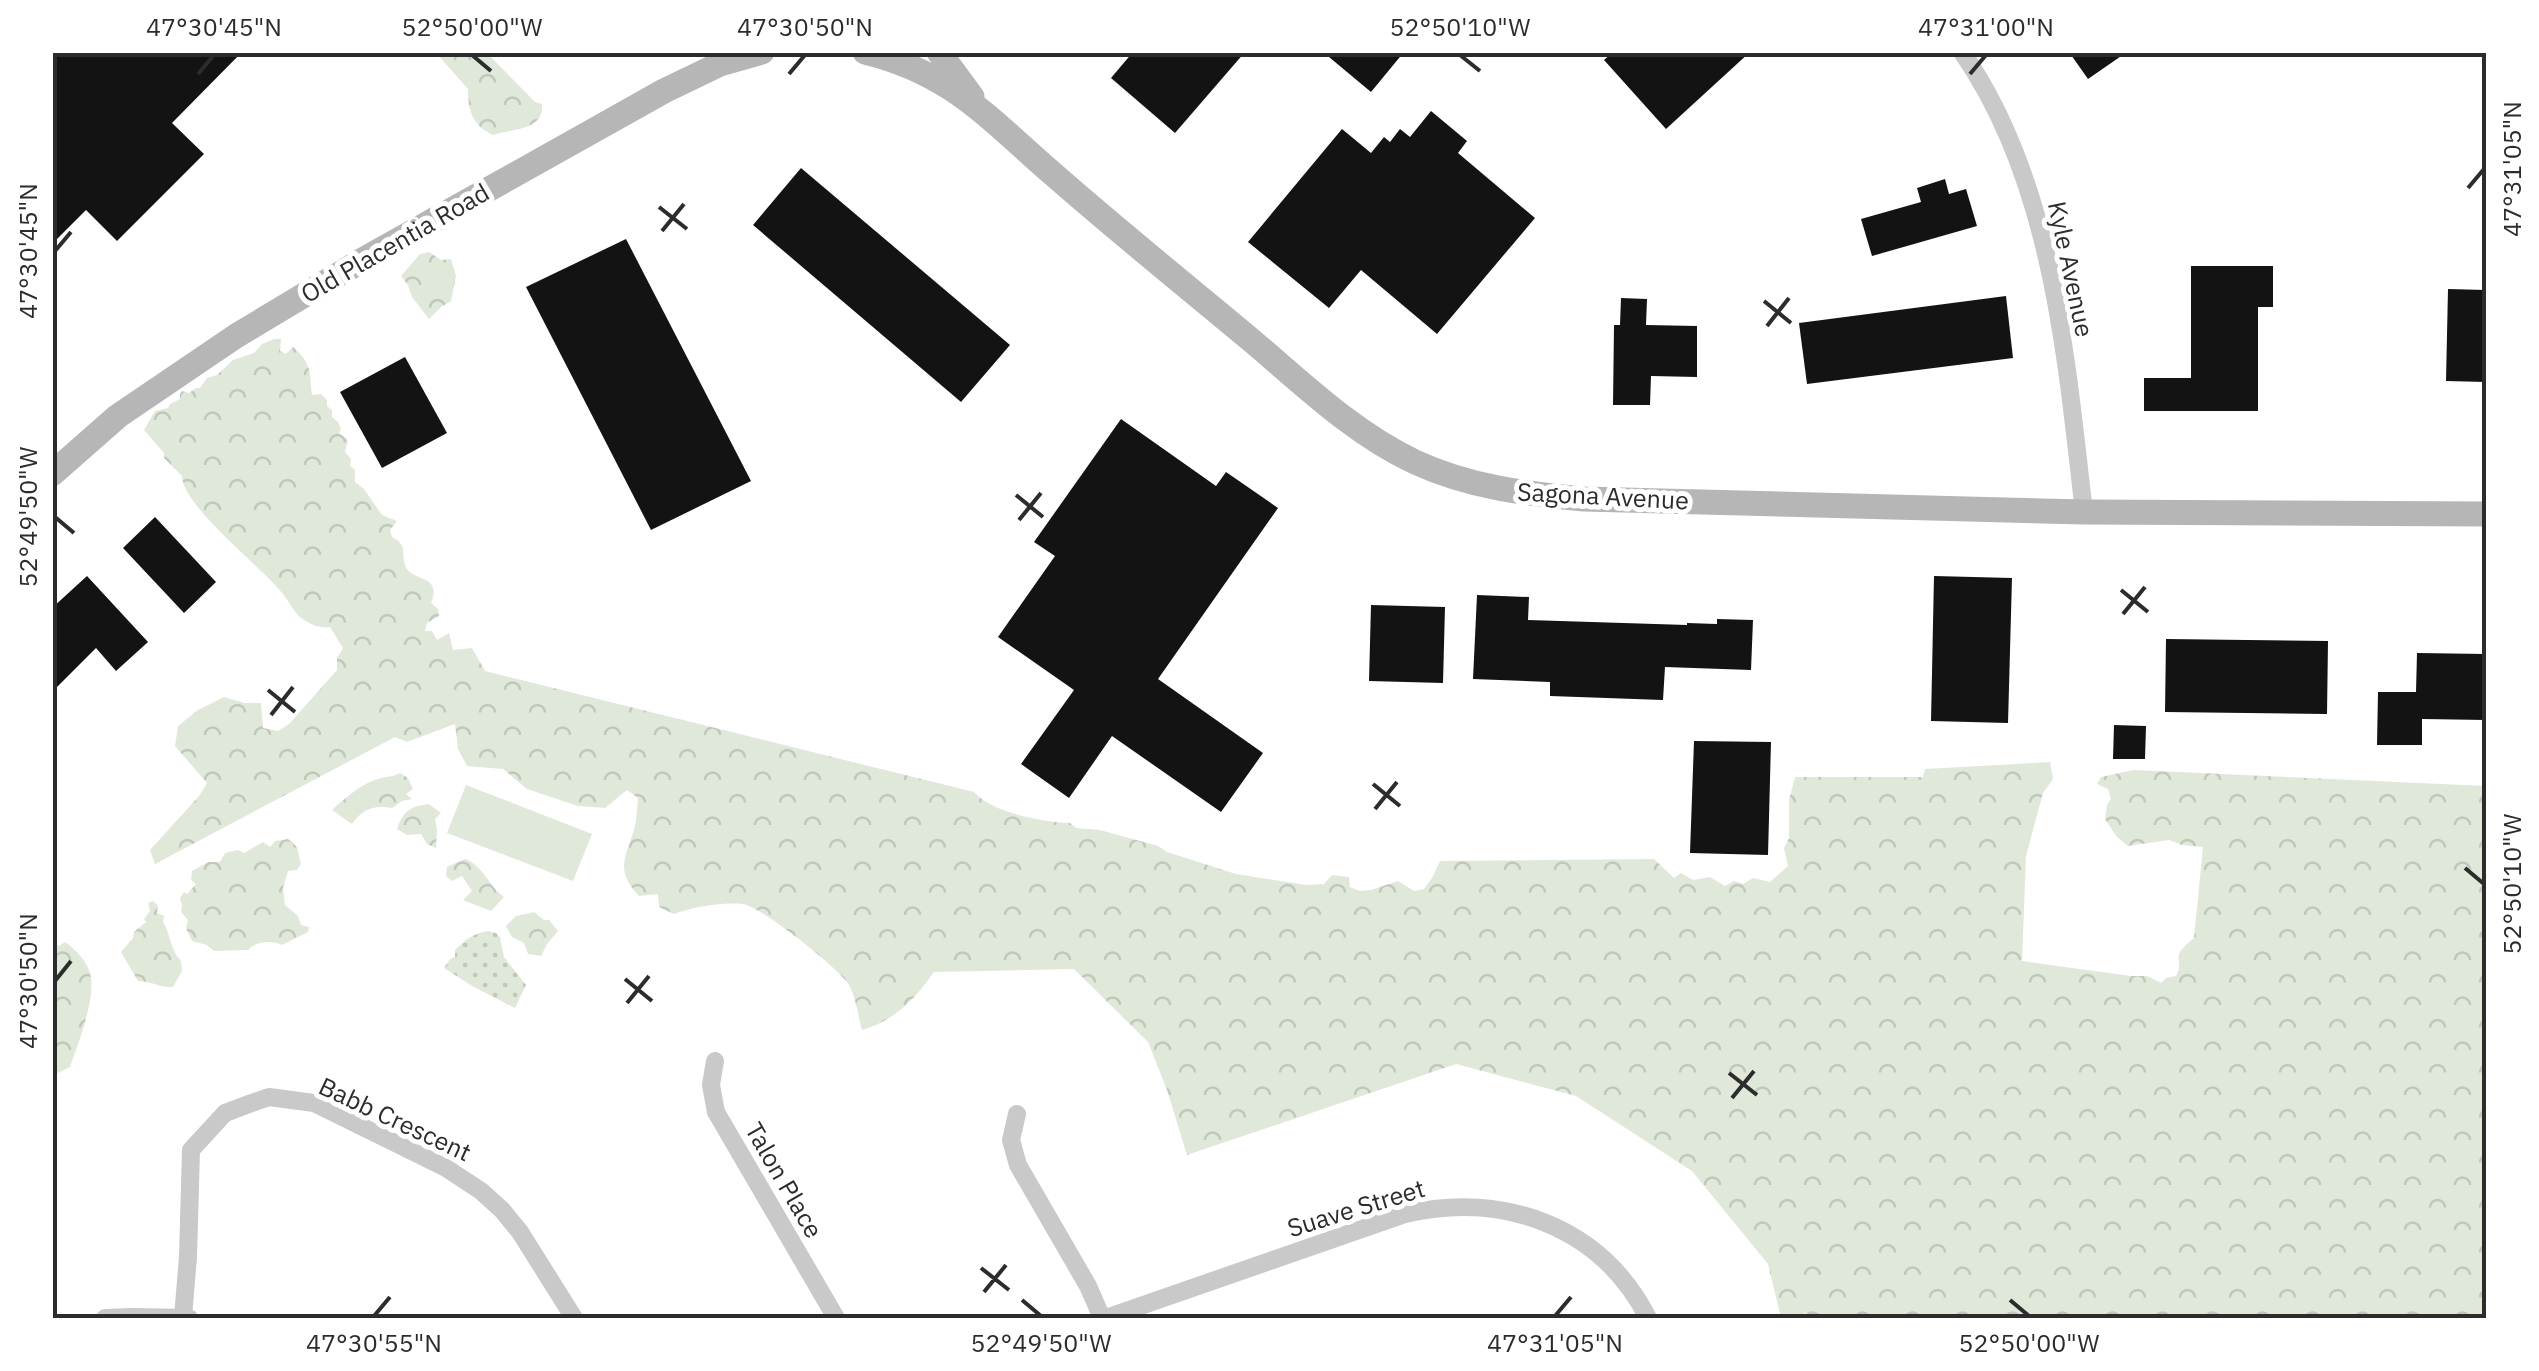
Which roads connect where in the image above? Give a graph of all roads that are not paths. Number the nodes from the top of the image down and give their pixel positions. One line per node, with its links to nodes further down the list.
1 (708, 52): 6 (main road)
2 (762, 52): 6 (main road, Old Placentia Road)
3 (864, 52): 7 (main road, Sagona Avenue)
4 (939, 52): 7 (main road)
5 (1962, 52): 9 (street, Kyle Avenue)
6 (664, 90): 8 (main road, Old Placentia Road)
7 (977, 105): 9 (main road, Sagona Avenue)
8 (52, 474)
9 (2084, 512): 10 (main road, Sagona Avenue)
10 (2486, 514)
11 (716, 1061): 16 (street, Talon Place)
12 (1017, 1114): 17 (street)
13 (105, 1318): 14 (street)
14 (186, 1318): 15 (street, Babb Crescent)
15 (574, 1318)
16 (836, 1318)
17 (1104, 1318): 18 (street, Suave Street)
18 (1648, 1318)

